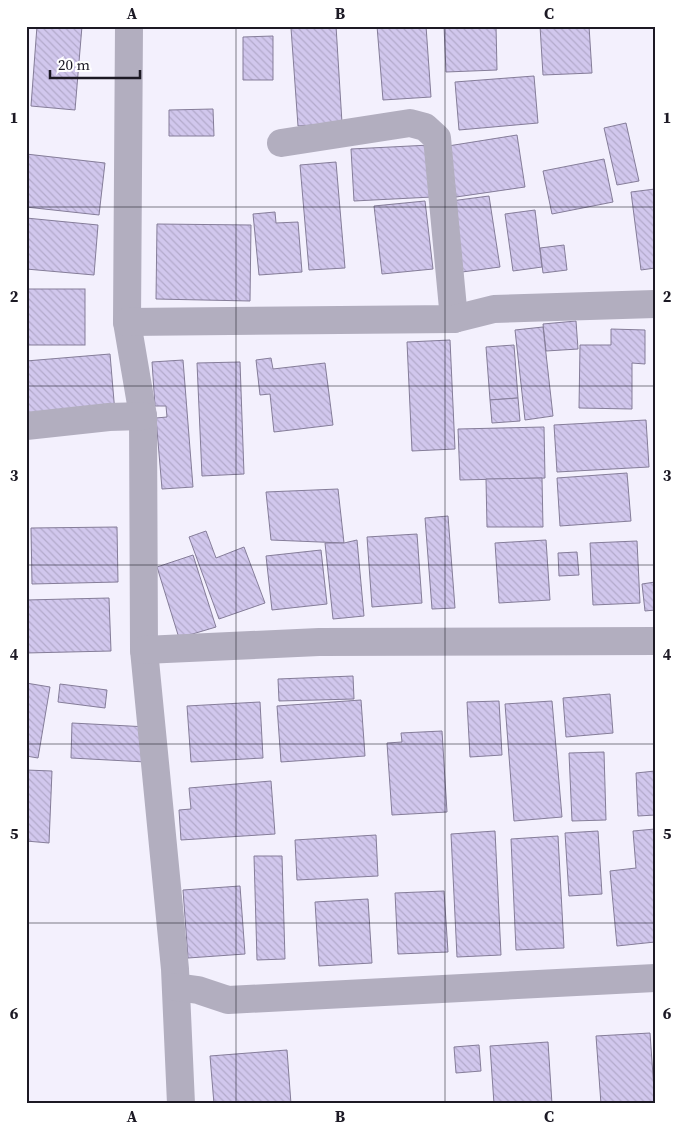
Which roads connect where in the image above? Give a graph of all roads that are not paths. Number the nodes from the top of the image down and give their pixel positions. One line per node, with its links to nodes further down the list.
1 (129, 26): 5 (street)
2 (281, 143): 4 (street)
3 (655, 304): 4 (street)
4 (454, 319): 5 (street)
5 (127, 322): 6 (street)
6 (143, 416): 7 (street); 9 (street)
7 (26, 426)
8 (655, 641): 9 (street)
9 (144, 650): 11 (street)
10 (655, 978): 11 (street)
11 (176, 987): 12 (street)
12 (181, 1104)

